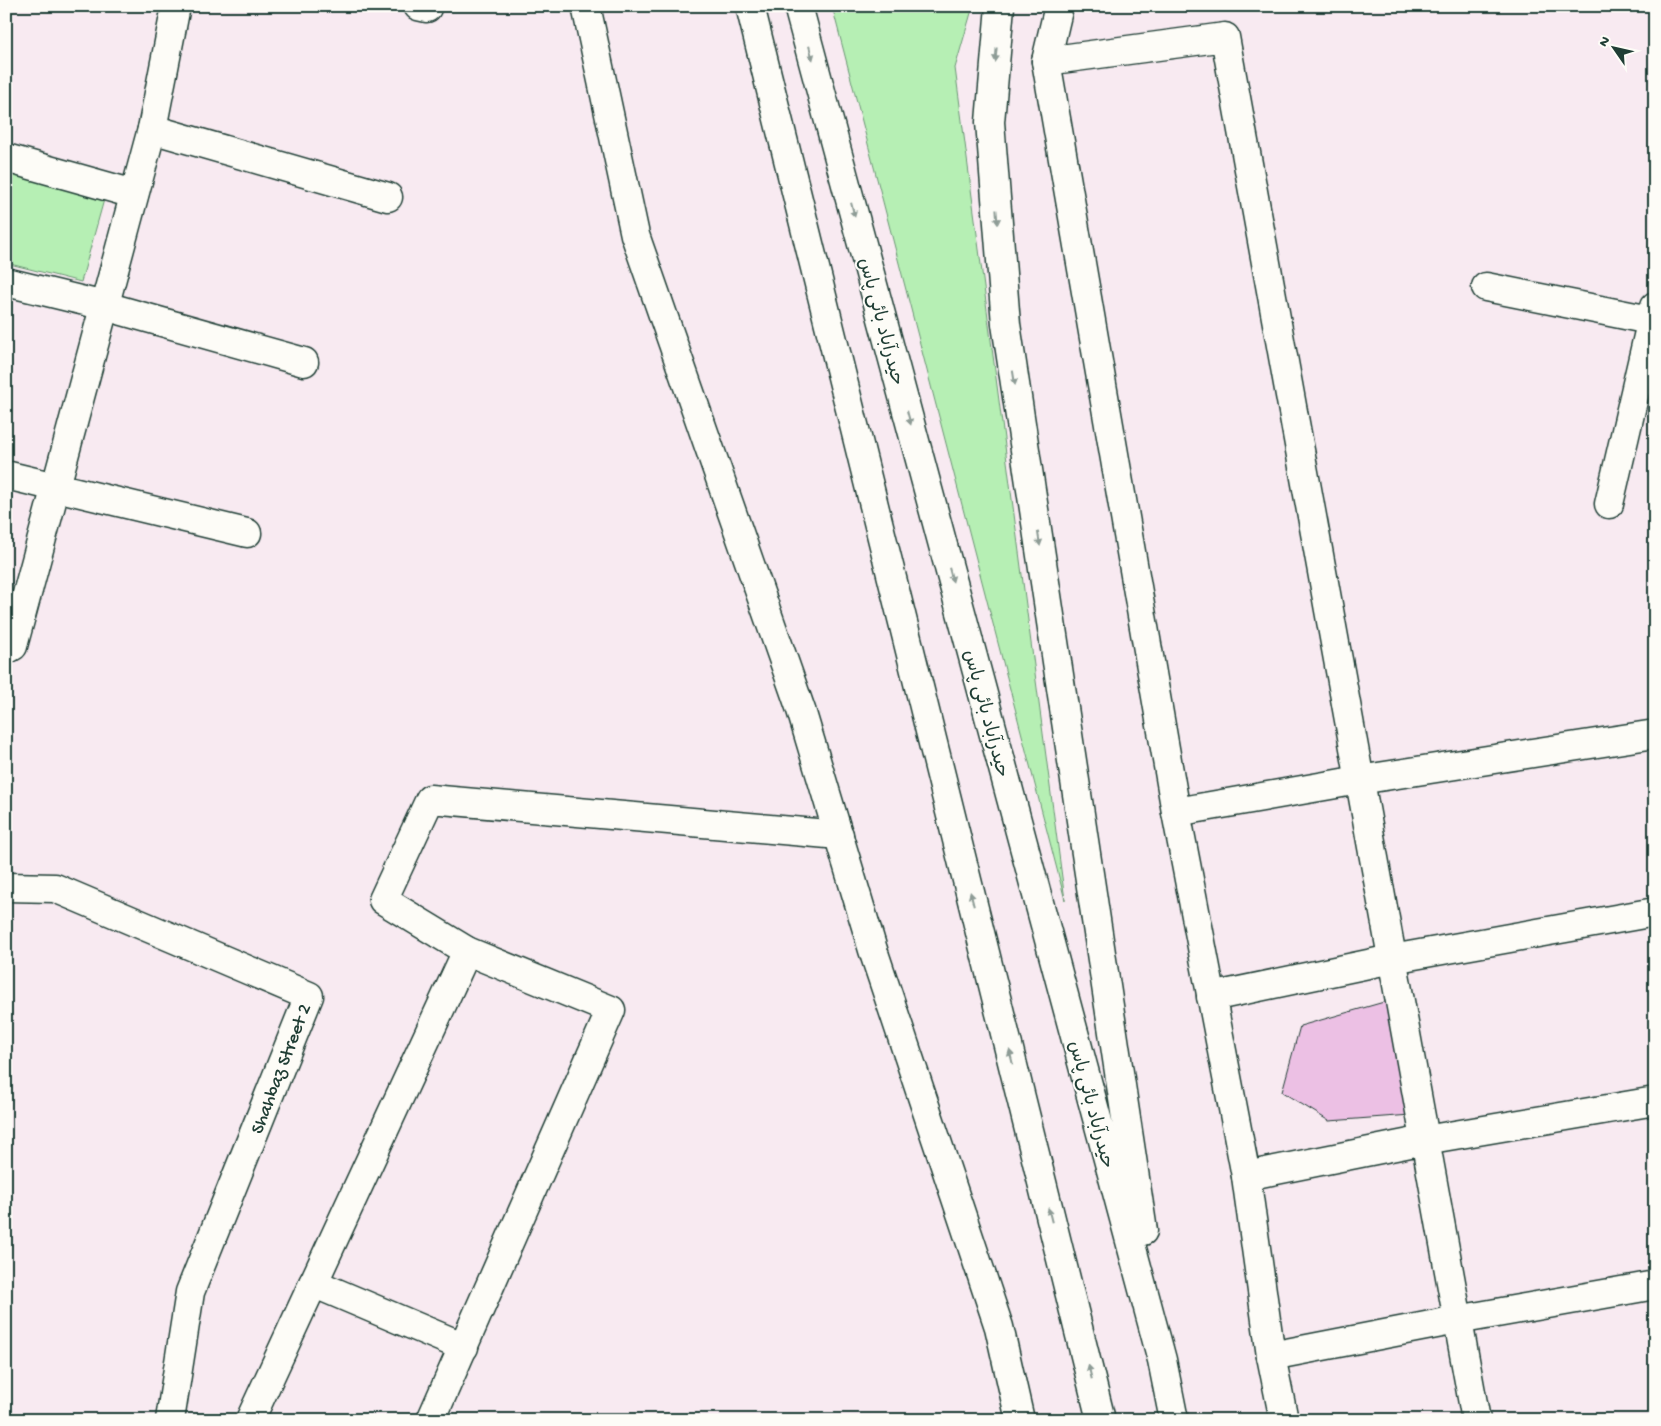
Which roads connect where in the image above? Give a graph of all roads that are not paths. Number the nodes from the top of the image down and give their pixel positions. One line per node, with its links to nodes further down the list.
1 (176, 6): 8 (main road)
2 (586, 6): 25 (main road)
3 (750, 6): 44 (main road, one-way to 3)
4 (798, 6): 39 (main road, حیدرآباد بائی پاس, one-way to 39)
5 (1000, 6): 39 (main road, one-way to 39)
6 (1059, 6): 7 (main road)
7 (1046, 61): 23 (main road); 24 (main road)
8 (152, 129): 10 (main road); 11 (main road)
9 (6, 158): 10 (main road)
10 (134, 194): 14 (main road)
11 (388, 196)
12 (6, 282): 14 (main road)
13 (1486, 287): 15 (main road)
14 (105, 306): 16 (main road); 18 (main road)
15 (1654, 315): 19 (main road)
16 (304, 362)
17 (6, 476): 18 (main road)
18 (56, 488): 20 (main road); 21 (main road)
19 (1609, 504)
20 (247, 533)
21 (6, 650)
22 (1655, 734): 23 (main road)
23 (1359, 780): 24 (main road); 29 (main road)
24 (1176, 812): 30 (main road)
25 (839, 835): 28 (main road); 43 (main road)
26 (6, 887): 40 (main road, Shahbaz Street 2)
27 (1655, 912): 29 (main road)
28 (467, 951): 34 (main road); 37 (main road)
29 (1392, 959): 30 (main road); 32 (main road)
30 (1212, 997): 33 (main road)
31 (1655, 1101): 32 (main road)
32 (1425, 1140): 33 (main road); 36 (main road)
33 (1246, 1176): 38 (main road)
34 (314, 1283): 37 (main road); 41 (main road)
35 (1655, 1285): 36 (main road)
36 (1457, 1320): 38 (main road); 47 (main road)
37 (464, 1347): 42 (main road)
38 (1271, 1356): 46 (main road)
39 (1162, 1360): 45 (main road, حیدرآباد بائی پاس)
40 (170, 1420)
41 (250, 1420)
42 (431, 1420)
43 (1020, 1420)
44 (1101, 1420)
45 (1174, 1420)
46 (1284, 1420)
47 (1476, 1420)

